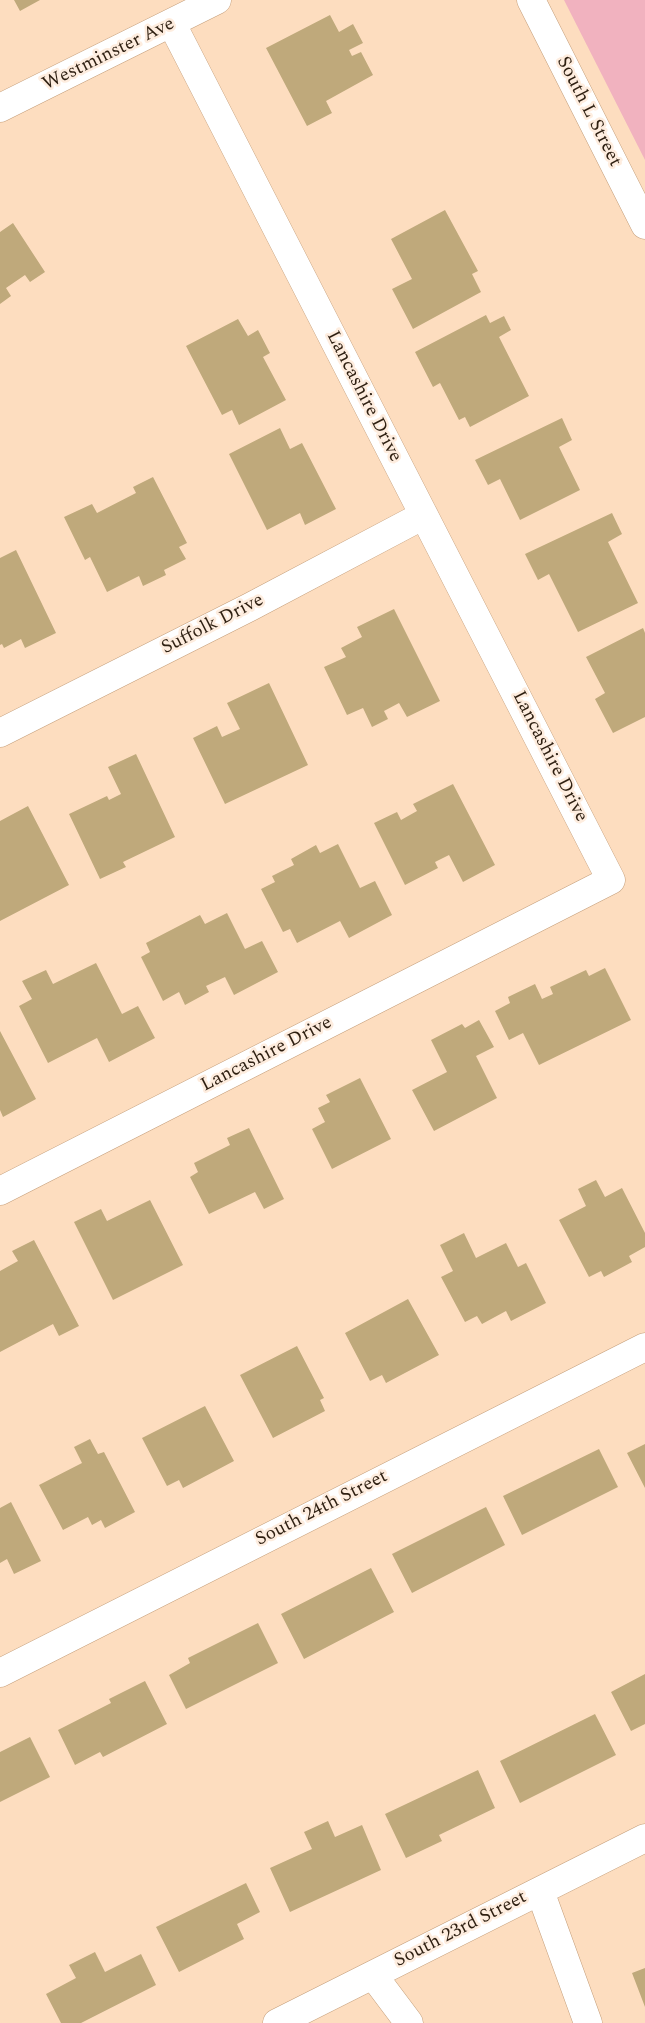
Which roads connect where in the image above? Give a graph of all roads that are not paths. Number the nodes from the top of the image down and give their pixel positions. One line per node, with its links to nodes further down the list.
1 (217, 0): 3 (street, Westminster Ave)
2 (532, 0): 5 (street, South L Street)
3 (172, 24): 4 (street, Westminster Ave); 6 (street, Lancashire Drive)
4 (0, 108)
5 (645, 225)
6 (424, 515): 7 (street, Suffolk Drive); 8 (street, Lancashire Drive)
7 (0, 733)
8 (0, 1191)
9 (645, 1347): 10 (street, South 24th Street)
10 (0, 1673)
11 (645, 1838): 12 (street, South 23rd Street)
12 (540, 1891): 13 (street, South 23rd Street); 16 (street)
13 (373, 1975): 14 (street, South 23rd Street); 15 (street)
14 (277, 2023)
15 (409, 2023)
16 (588, 2023)

